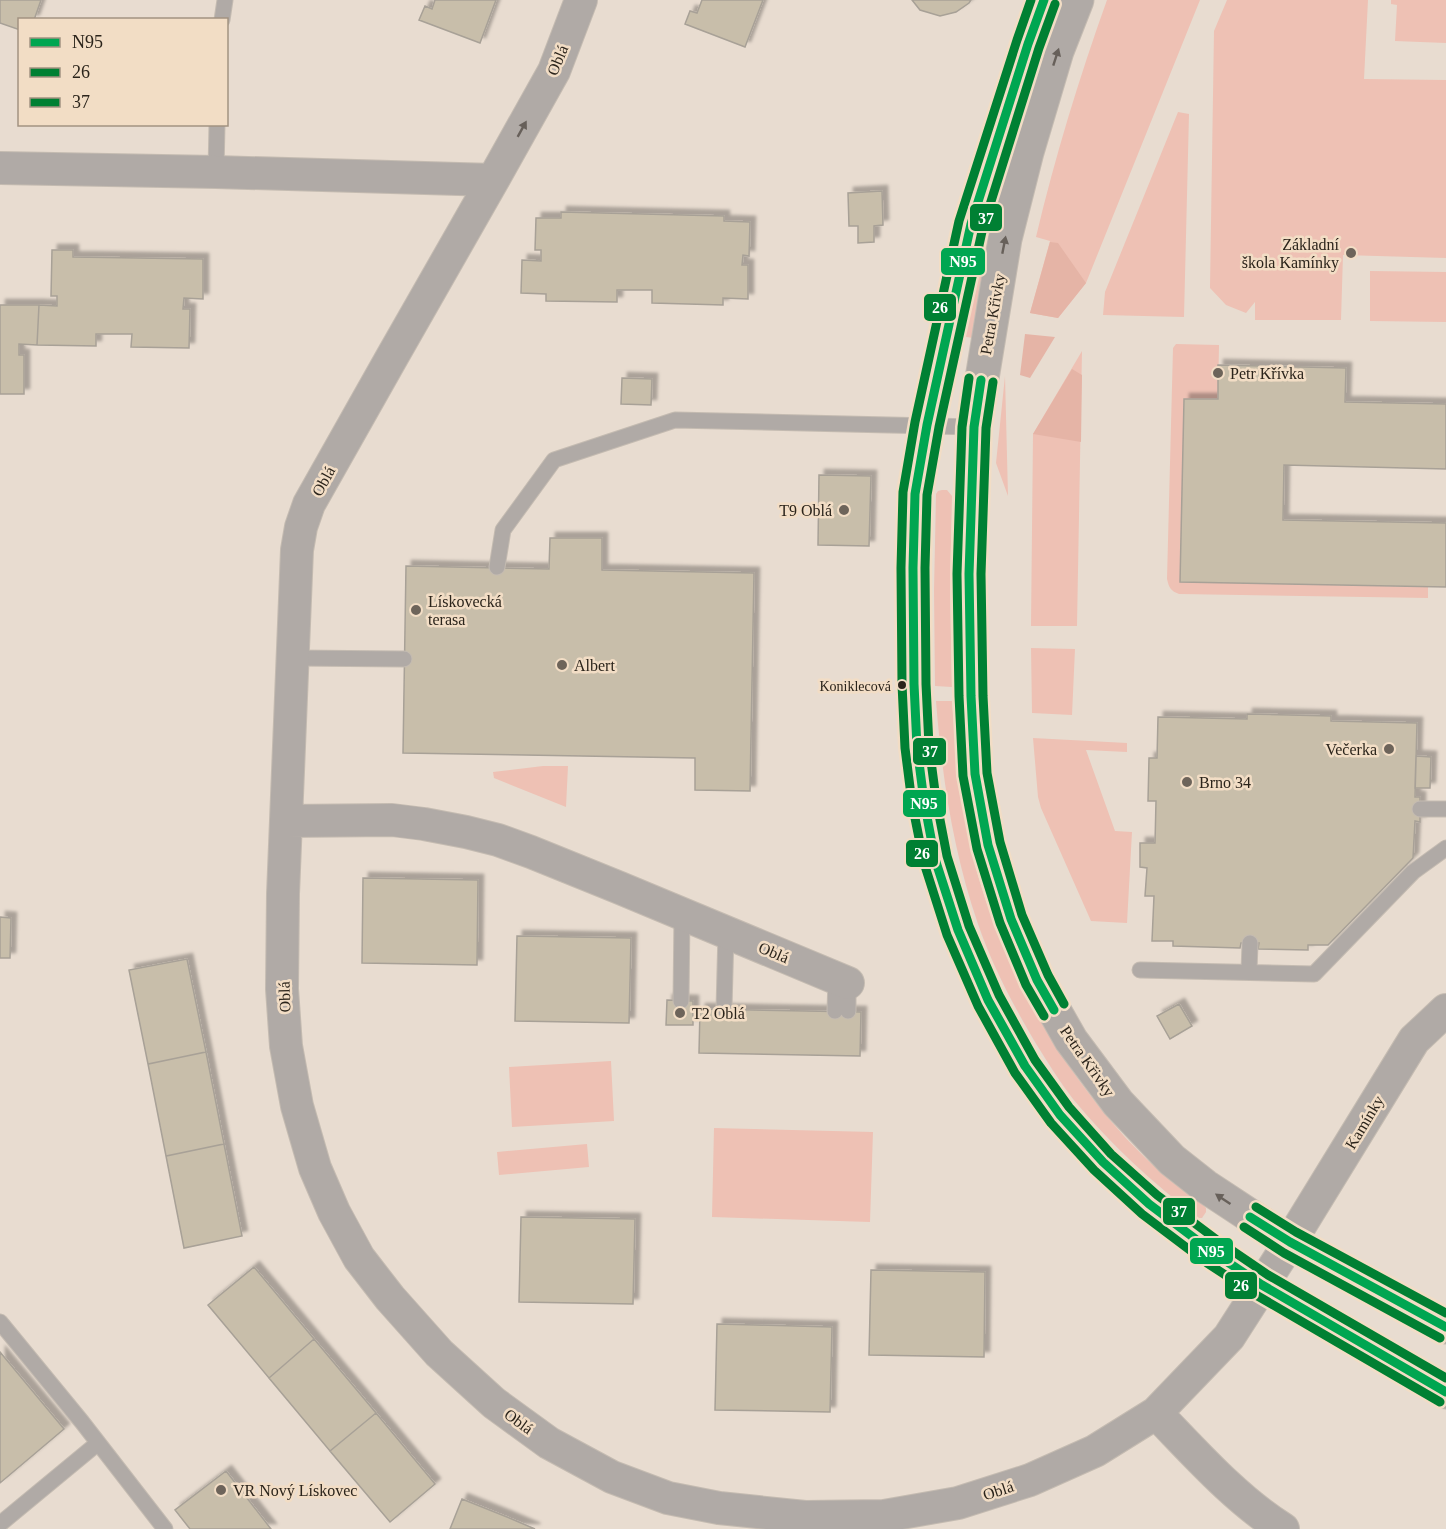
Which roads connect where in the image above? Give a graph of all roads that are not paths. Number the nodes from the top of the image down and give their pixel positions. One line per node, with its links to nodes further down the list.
1 (225, 0): 5 (lane)
2 (581, 0): 9 (street, Oblá, one-way to 2)
3 (1044, 0): 10 (street)
4 (1077, 0): 11 (street, Petra Křivky, one-way to 4)
5 (222, 18)
6 (217, 126): 8 (lane)
7 (0, 168): 8 (street)
8 (216, 172): 9 (street)
9 (494, 180): 13 (street, Oblá)
10 (927, 425): 11 (lane); 12 (lane); 29 (street)
11 (974, 427): 28 (street, Petra Křivky, one-way to 11)
12 (497, 567)
13 (293, 658): 14 (lane); 17 (street, Oblá)
14 (404, 659)
15 (1420, 809): 16 (lane)
16 (1446, 809)
17 (286, 821): 19 (street, Oblá); 33 (street, Oblá)
18 (1446, 848): 23 (lane)
19 (682, 914): 20 (street, Oblá); 25 (lane)
20 (726, 933): 24 (street, Oblá); 26 (lane)
21 (1250, 943): 23 (lane)
22 (1140, 970): 23 (lane)
23 (1249, 972)
24 (842, 996)
25 (681, 1001)
26 (724, 1009)
27 (1446, 1010): 28 (street, Kamínky)
28 (1290, 1242): 29 (street, Kamínky); 31 (street, Petra Křivky)
29 (1262, 1285): 32 (street); 33 (street, Oblá)
30 (0, 1322): 34 (lane)
31 (1446, 1327)
32 (1446, 1392)
33 (1156, 1413): 37 (street)
34 (98, 1443): 35 (lane); 36 (lane)
35 (0, 1524)
36 (165, 1529)
37 (1283, 1529)

